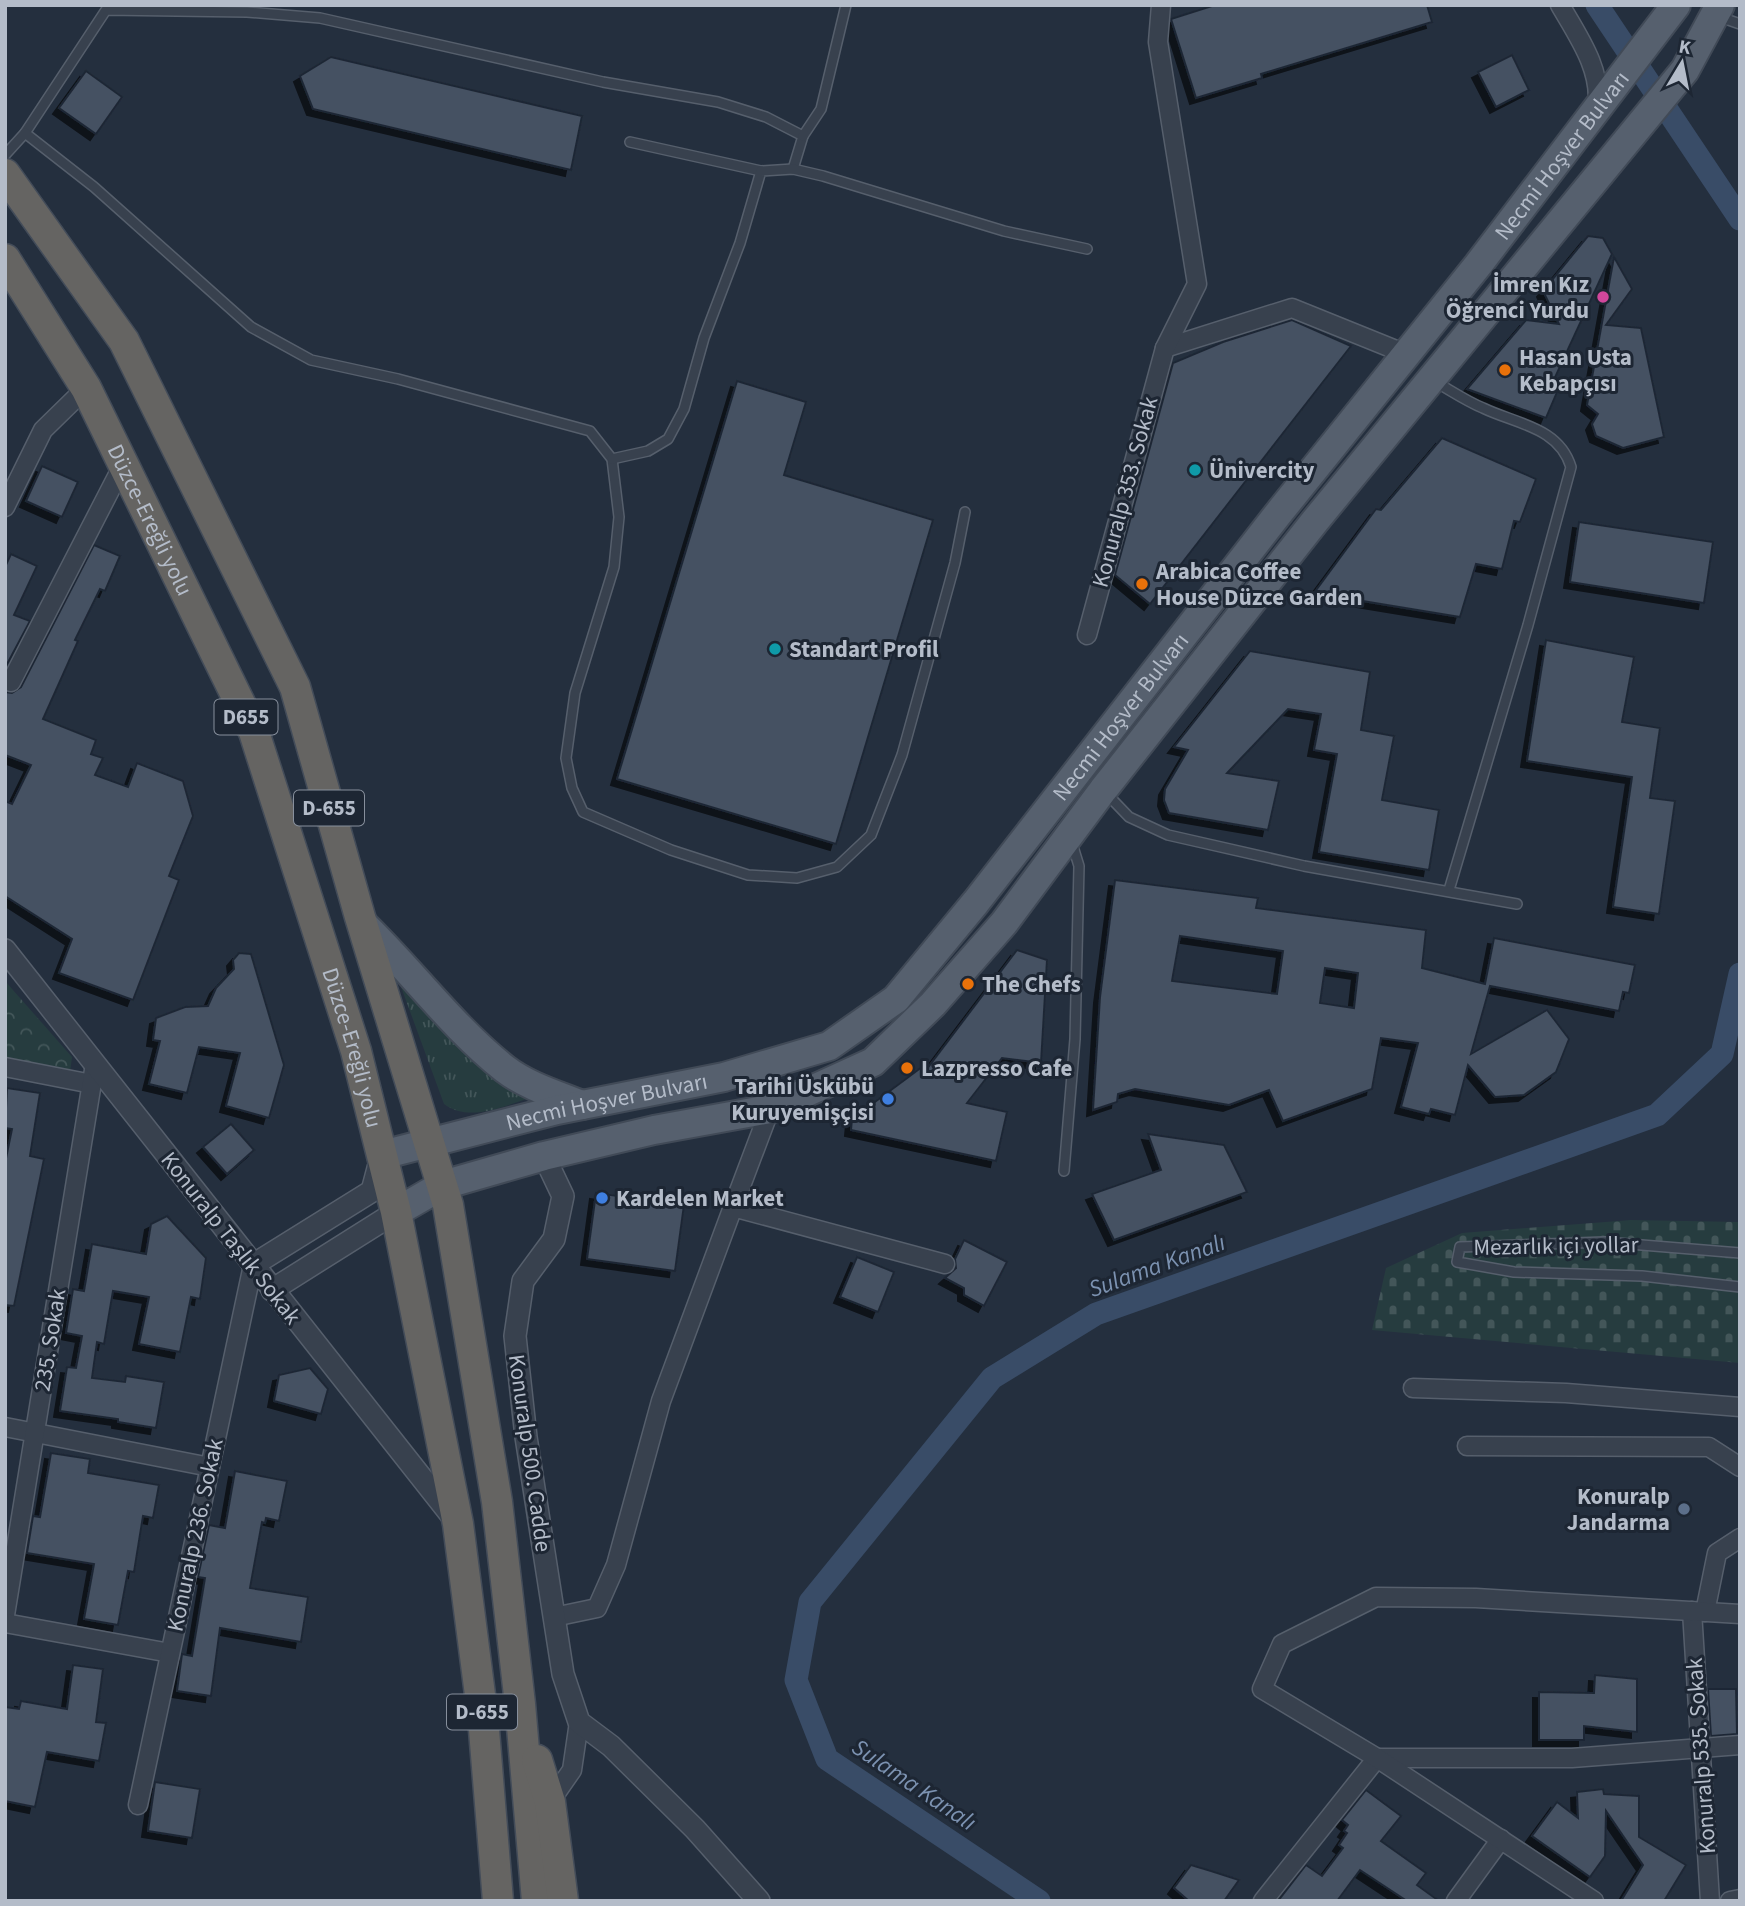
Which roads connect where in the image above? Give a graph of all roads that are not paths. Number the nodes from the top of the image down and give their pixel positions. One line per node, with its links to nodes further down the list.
1 (846, 5): 9 (lane)
2 (1161, 5): 17 (street, Konuralp 353. Sokak)
3 (1560, 5): 7 (street)
4 (1676, 5): 7 (main road, Necmi Hoşver Bulvarı)
5 (106, 8): 8 (lane); 9 (lane)
6 (1725, 15): 19 (main road, Necmi Hoşver Bulvarı)
7 (1595, 114): 18 (main road, Necmi Hoşver Bulvarı)
8 (25, 133): 11 (lane); 21 (lane)
9 (803, 136): 12 (lane)
10 (630, 142): 13 (lane)
11 (5, 155)
12 (793, 169): 13 (lane); 15 (lane)
13 (761, 171): 21 (lane)
14 (5, 174): 31 (highway, Düzce-Ereğli yolu / D-655)
15 (1087, 249)
16 (5, 259): 20 (highway, Düzce-Ereğli yolu / D655)
17 (1165, 348): 18 (street); 25 (street, Konuralp 353. Sokak)
18 (1406, 354): 35 (main road, Necmi Hoşver Bulvarı)
19 (1432, 379): 27 (main road, Necmi Hoşver Bulvarı); 29 (lane)
20 (86, 388): 22 (highway, Düzce-Ereğli yolu / D655); 23 (street)
21 (612, 459): 24 (lane)
22 (123, 465): 26 (street); 38 (highway, Düzce-Ereğli yolu / D655)
23 (5, 507)
24 (965, 512)
25 (1087, 635)
26 (11, 682)
27 (1103, 790): 28 (main road, Necmi Hoşver Bulvarı); 29 (lane)
28 (1070, 835): 36 (main road, Necmi Hoşver Bulvarı); 40 (lane)
29 (1450, 890): 30 (lane)
30 (1517, 904)
31 (362, 923): 35 (main road); 37 (highway, Düzce-Ereğli yolu / D-655)
32 (5, 950): 34 (street, Konuralp Taşlık Sokak)
33 (5, 1067): 34 (street)
34 (93, 1074): 45 (street, Konuralp Taşlık Sokak); 52 (street, 235. Sokak)
35 (582, 1105): 37 (main road, Necmi Hoşver Bulvarı)
36 (770, 1109): 39 (main road, Necmi Hoşver Bulvarı); 42 (street)
37 (430, 1140): 38 (main road, Necmi Hoşver Bulvarı); 41 (highway, Düzce-Ereğli yolu / D-655)
38 (382, 1155): 43 (highway, Düzce-Ereğli yolu / D655); 45 (street)
39 (544, 1156): 41 (main road, Necmi Hoşver Bulvarı); 61 (street, Konuralp 500. Cadde)
40 (1064, 1171)
41 (443, 1185): 43 (main road, Necmi Hoşver Bulvarı); 64 (highway, Düzce-Ereğli yolu / D-655)
42 (733, 1207): 46 (street); 61 (street)
43 (396, 1212): 48 (street); 56 (highway, Düzce-Ereğli yolu / D-655)
44 (1740, 1253): 47 (lane, Mezarlık içi yollar)
45 (253, 1265): 48 (street, Konuralp Taşlık Sokak); 55 (street, Konuralp 236. Sokak)
46 (945, 1265)
47 (1740, 1287)
48 (272, 1290): 56 (street, Konuralp Taşlık Sokak)
49 (1412, 1388): 50 (street)
50 (1740, 1407)
51 (5, 1427): 52 (street)
52 (35, 1434): 55 (street); 60 (street, 235. Sokak)
53 (1467, 1446): 54 (street)
54 (1740, 1466)
55 (210, 1467): 63 (street, Konuralp 236. Sokak)
56 (458, 1524): 74 (highway, Düzce-Ereğli yolu / D-655)
57 (1740, 1538): 58 (street, Konuralp 535. Sokak)
58 (1699, 1612): 59 (street); 67 (street, Konuralp 535. Sokak); 68 (street)
59 (1740, 1614)
60 (5, 1615)
61 (554, 1617): 65 (street, Konuralp 500. Cadde)
62 (5, 1623): 63 (street)
63 (170, 1653): 70 (street, Konuralp 236. Sokak)
64 (520, 1704): 69 (highway); 71 (highway)
65 (579, 1722): 69 (street); 77 (street)
66 (1740, 1745): 67 (street)
67 (1701, 1749): 68 (street); 81 (street, Konuralp 535. Sokak)
68 (1377, 1758): 72 (street); 78 (street)
69 (550, 1802): 71 (street); 76 (highway)
70 (138, 1805)
71 (531, 1829): 75 (highway)
72 (1501, 1839): 79 (street); 80 (street)
73 (1740, 1899): 82 (street)
74 (498, 1901)
75 (537, 1901)
76 (563, 1901)
77 (759, 1901)
78 (1263, 1901)
79 (1456, 1901)
80 (1594, 1901)
81 (1710, 1901)
82 (1730, 1901)

